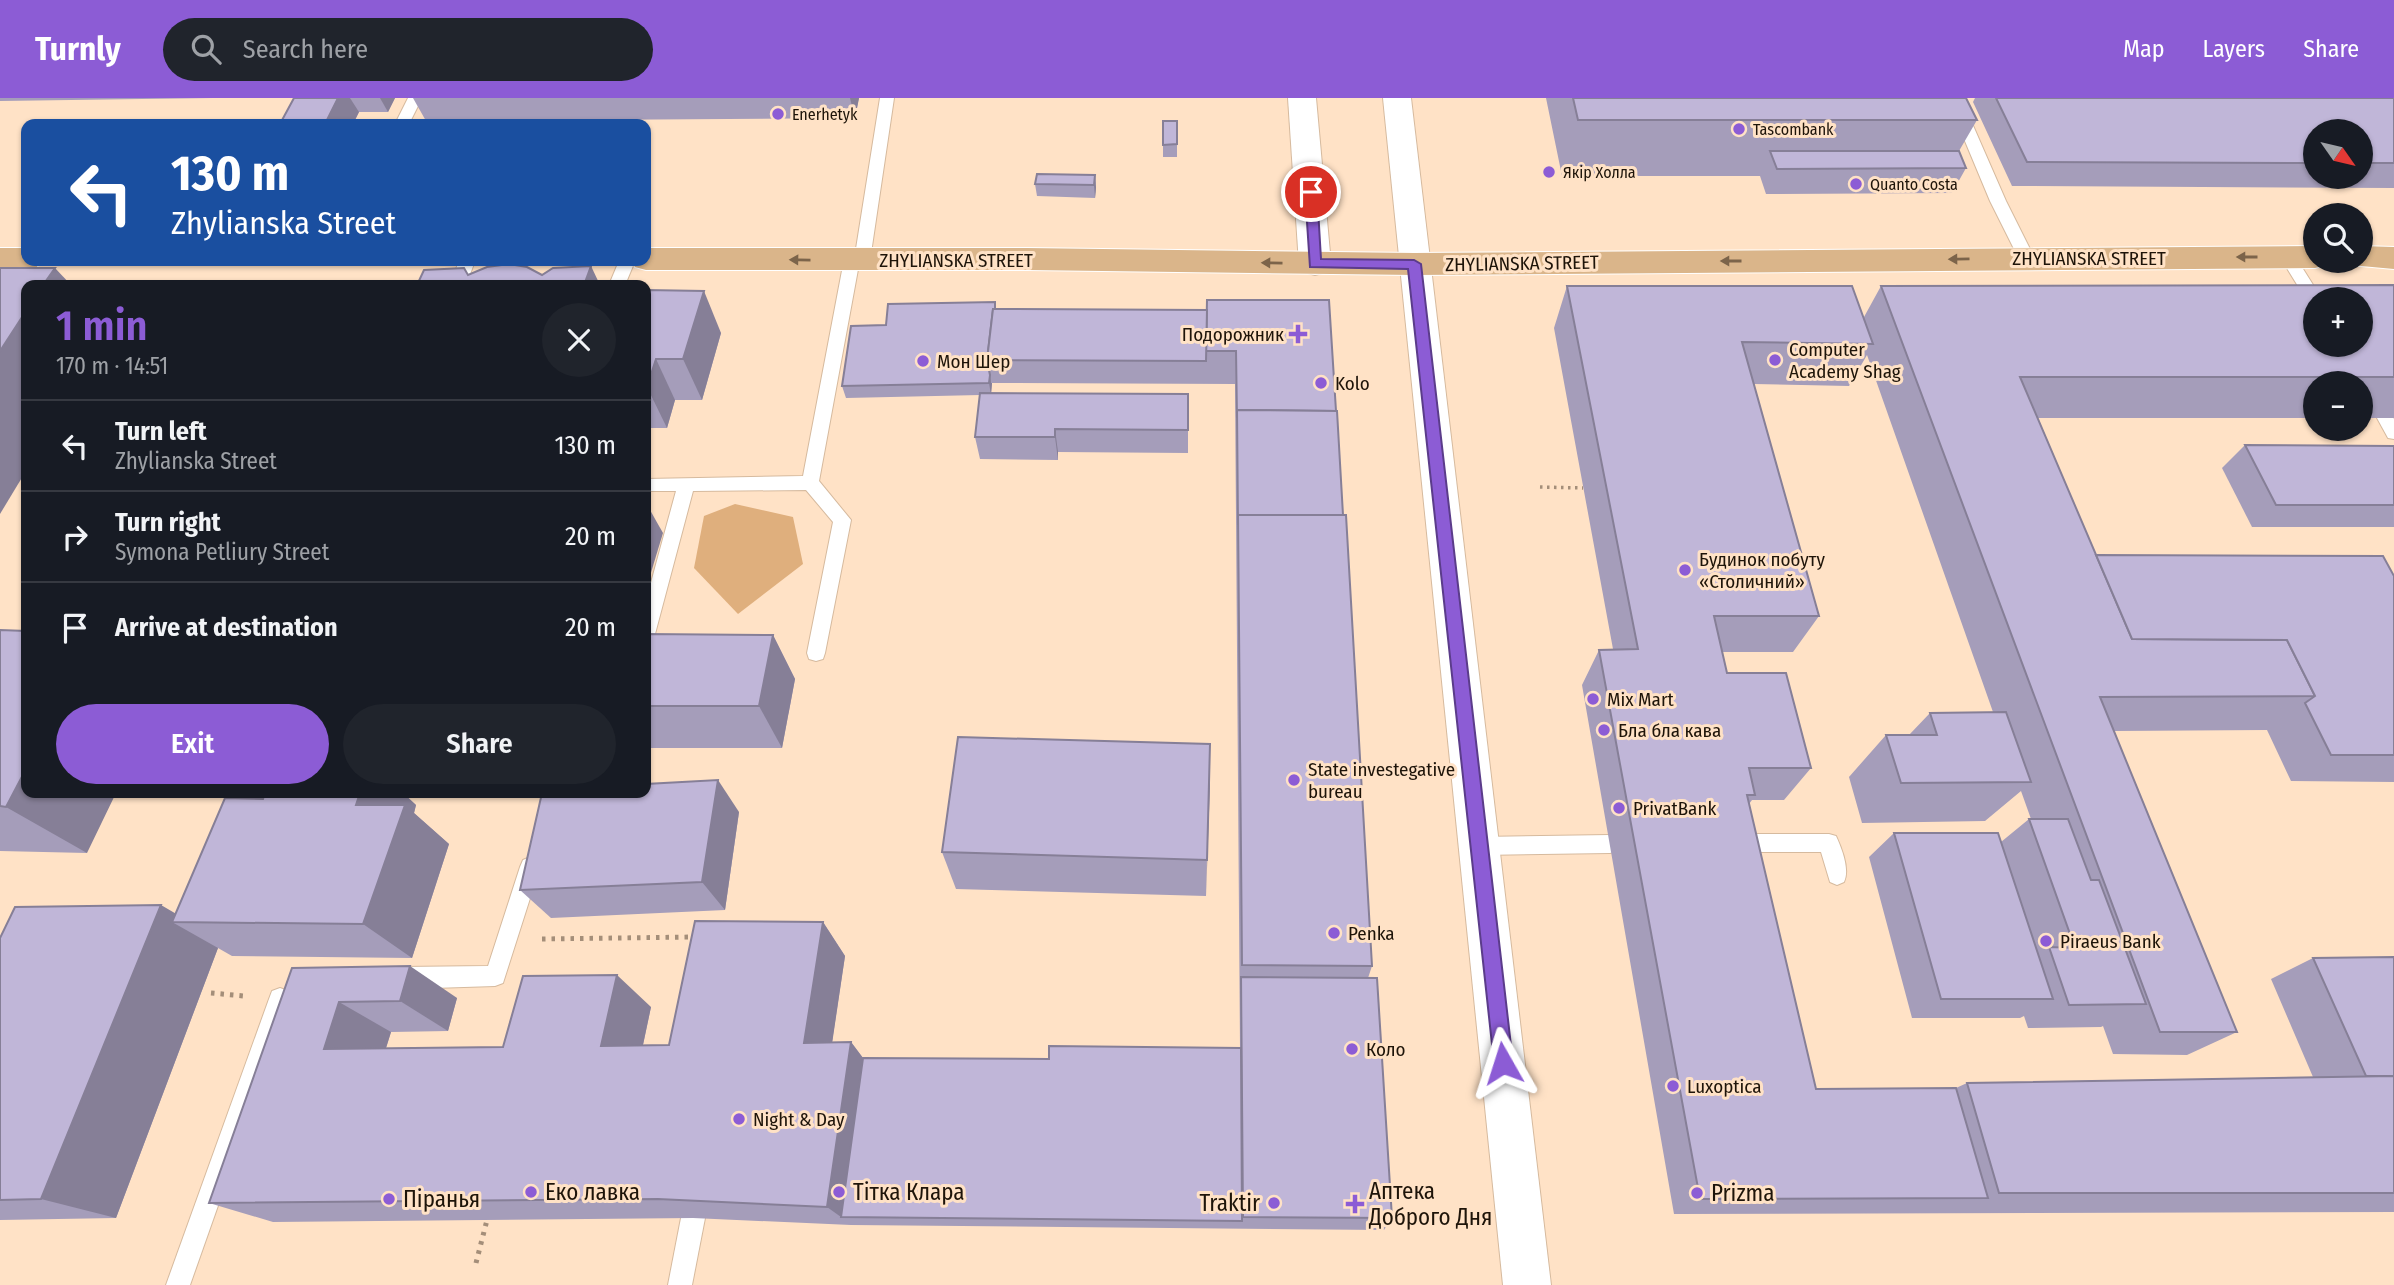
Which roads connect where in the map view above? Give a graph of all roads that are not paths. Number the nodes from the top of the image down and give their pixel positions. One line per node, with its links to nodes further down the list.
1 (415, 98): 6 (lane)
2 (887, 98): 14 (lane)
3 (1302, 98): 15 (main road)
4 (1397, 98): 16 (main road)
5 (1950, 99): 13 (lane)
6 (404, 119)
7 (2302, 257): 13 (main road, ZHYLIANSKA STREET, one-way to 13); 17 (lane)
8 (2373, 257): 9 (main road)
9 (2394, 258)
10 (0, 259): 11 (main road)
11 (21, 259)
12 (651, 259): 14 (main road, ZHYLIANSKA STREET, one-way to 12)
13 (2027, 259): 16 (main road, ZHYLIANSKA STREET, one-way to 16)
14 (857, 260): 15 (main road, ZHYLIANSKA STREET, one-way to 14); 18 (lane)
15 (1315, 264): 16 (main road, ZHYLIANSKA STREET)
16 (1414, 264): 26 (main road)
17 (2311, 287)
18 (810, 484): 20 (lane); 22 (lane)
19 (651, 485): 20 (lane)
20 (686, 485): 21 (lane)
21 (651, 615)
22 (816, 653)
23 (538, 842): 28 (lane)
24 (1726, 843): 27 (lane)
25 (1610, 844): 26 (lane)
26 (1480, 846): 33 (main road)
27 (1837, 875)
28 (378, 979)
29 (280, 999): 31 (lane)
30 (693, 1218): 32 (lane)
31 (177, 1285)
32 (680, 1285)
33 (1527, 1285)

